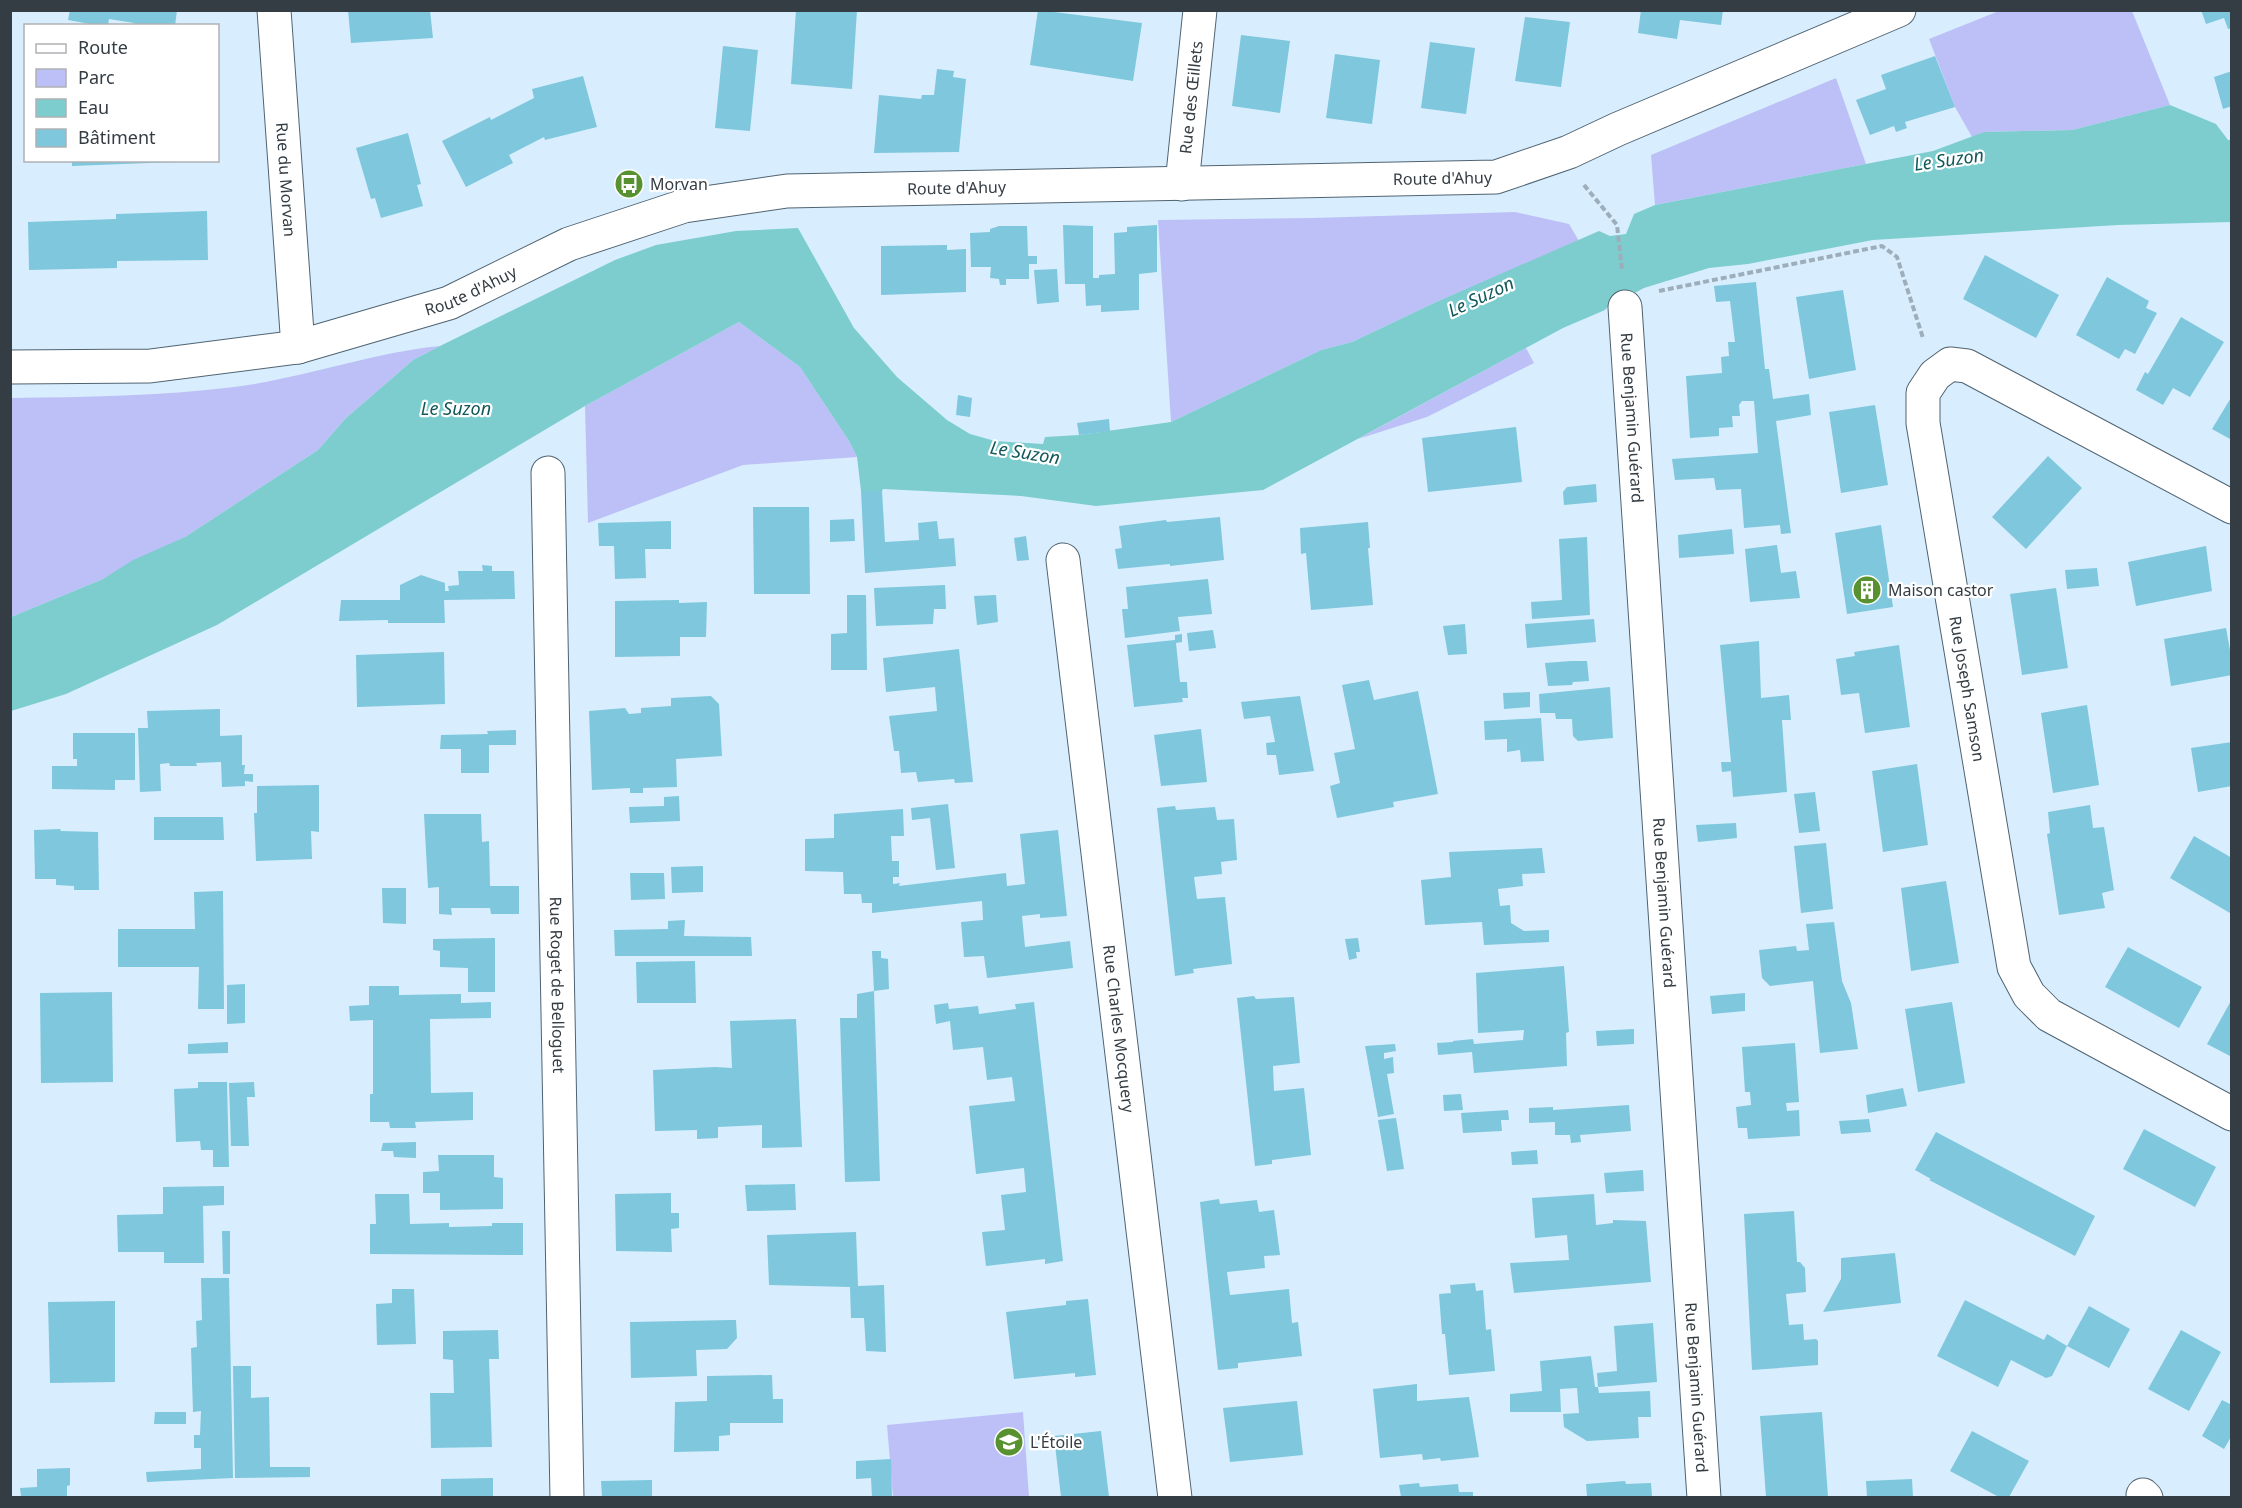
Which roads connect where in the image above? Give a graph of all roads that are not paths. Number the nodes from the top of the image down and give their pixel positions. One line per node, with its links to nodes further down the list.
1 (274, 10): 6 (street, Rue du Morvan)
2 (1200, 10): 4 (street, Rue des Œillets)
3 (1899, 10): 4 (street, Route d'Ahuy)
4 (1182, 184): 6 (street, Route d'Ahuy)
5 (1625, 307): 14 (street, Rue Benjamin Guérard)
6 (298, 347): 7 (street, Route d'Ahuy)
7 (10, 367)
8 (548, 473): 12 (street, Rue Roget de Belloguet)
9 (2232, 507): 11 (street, Rue Joseph Samson)
10 (1062, 560): 13 (street, Rue Charles Mocquery)
11 (2232, 1113)
12 (567, 1497)
13 (1175, 1497)
14 (1704, 1497)

